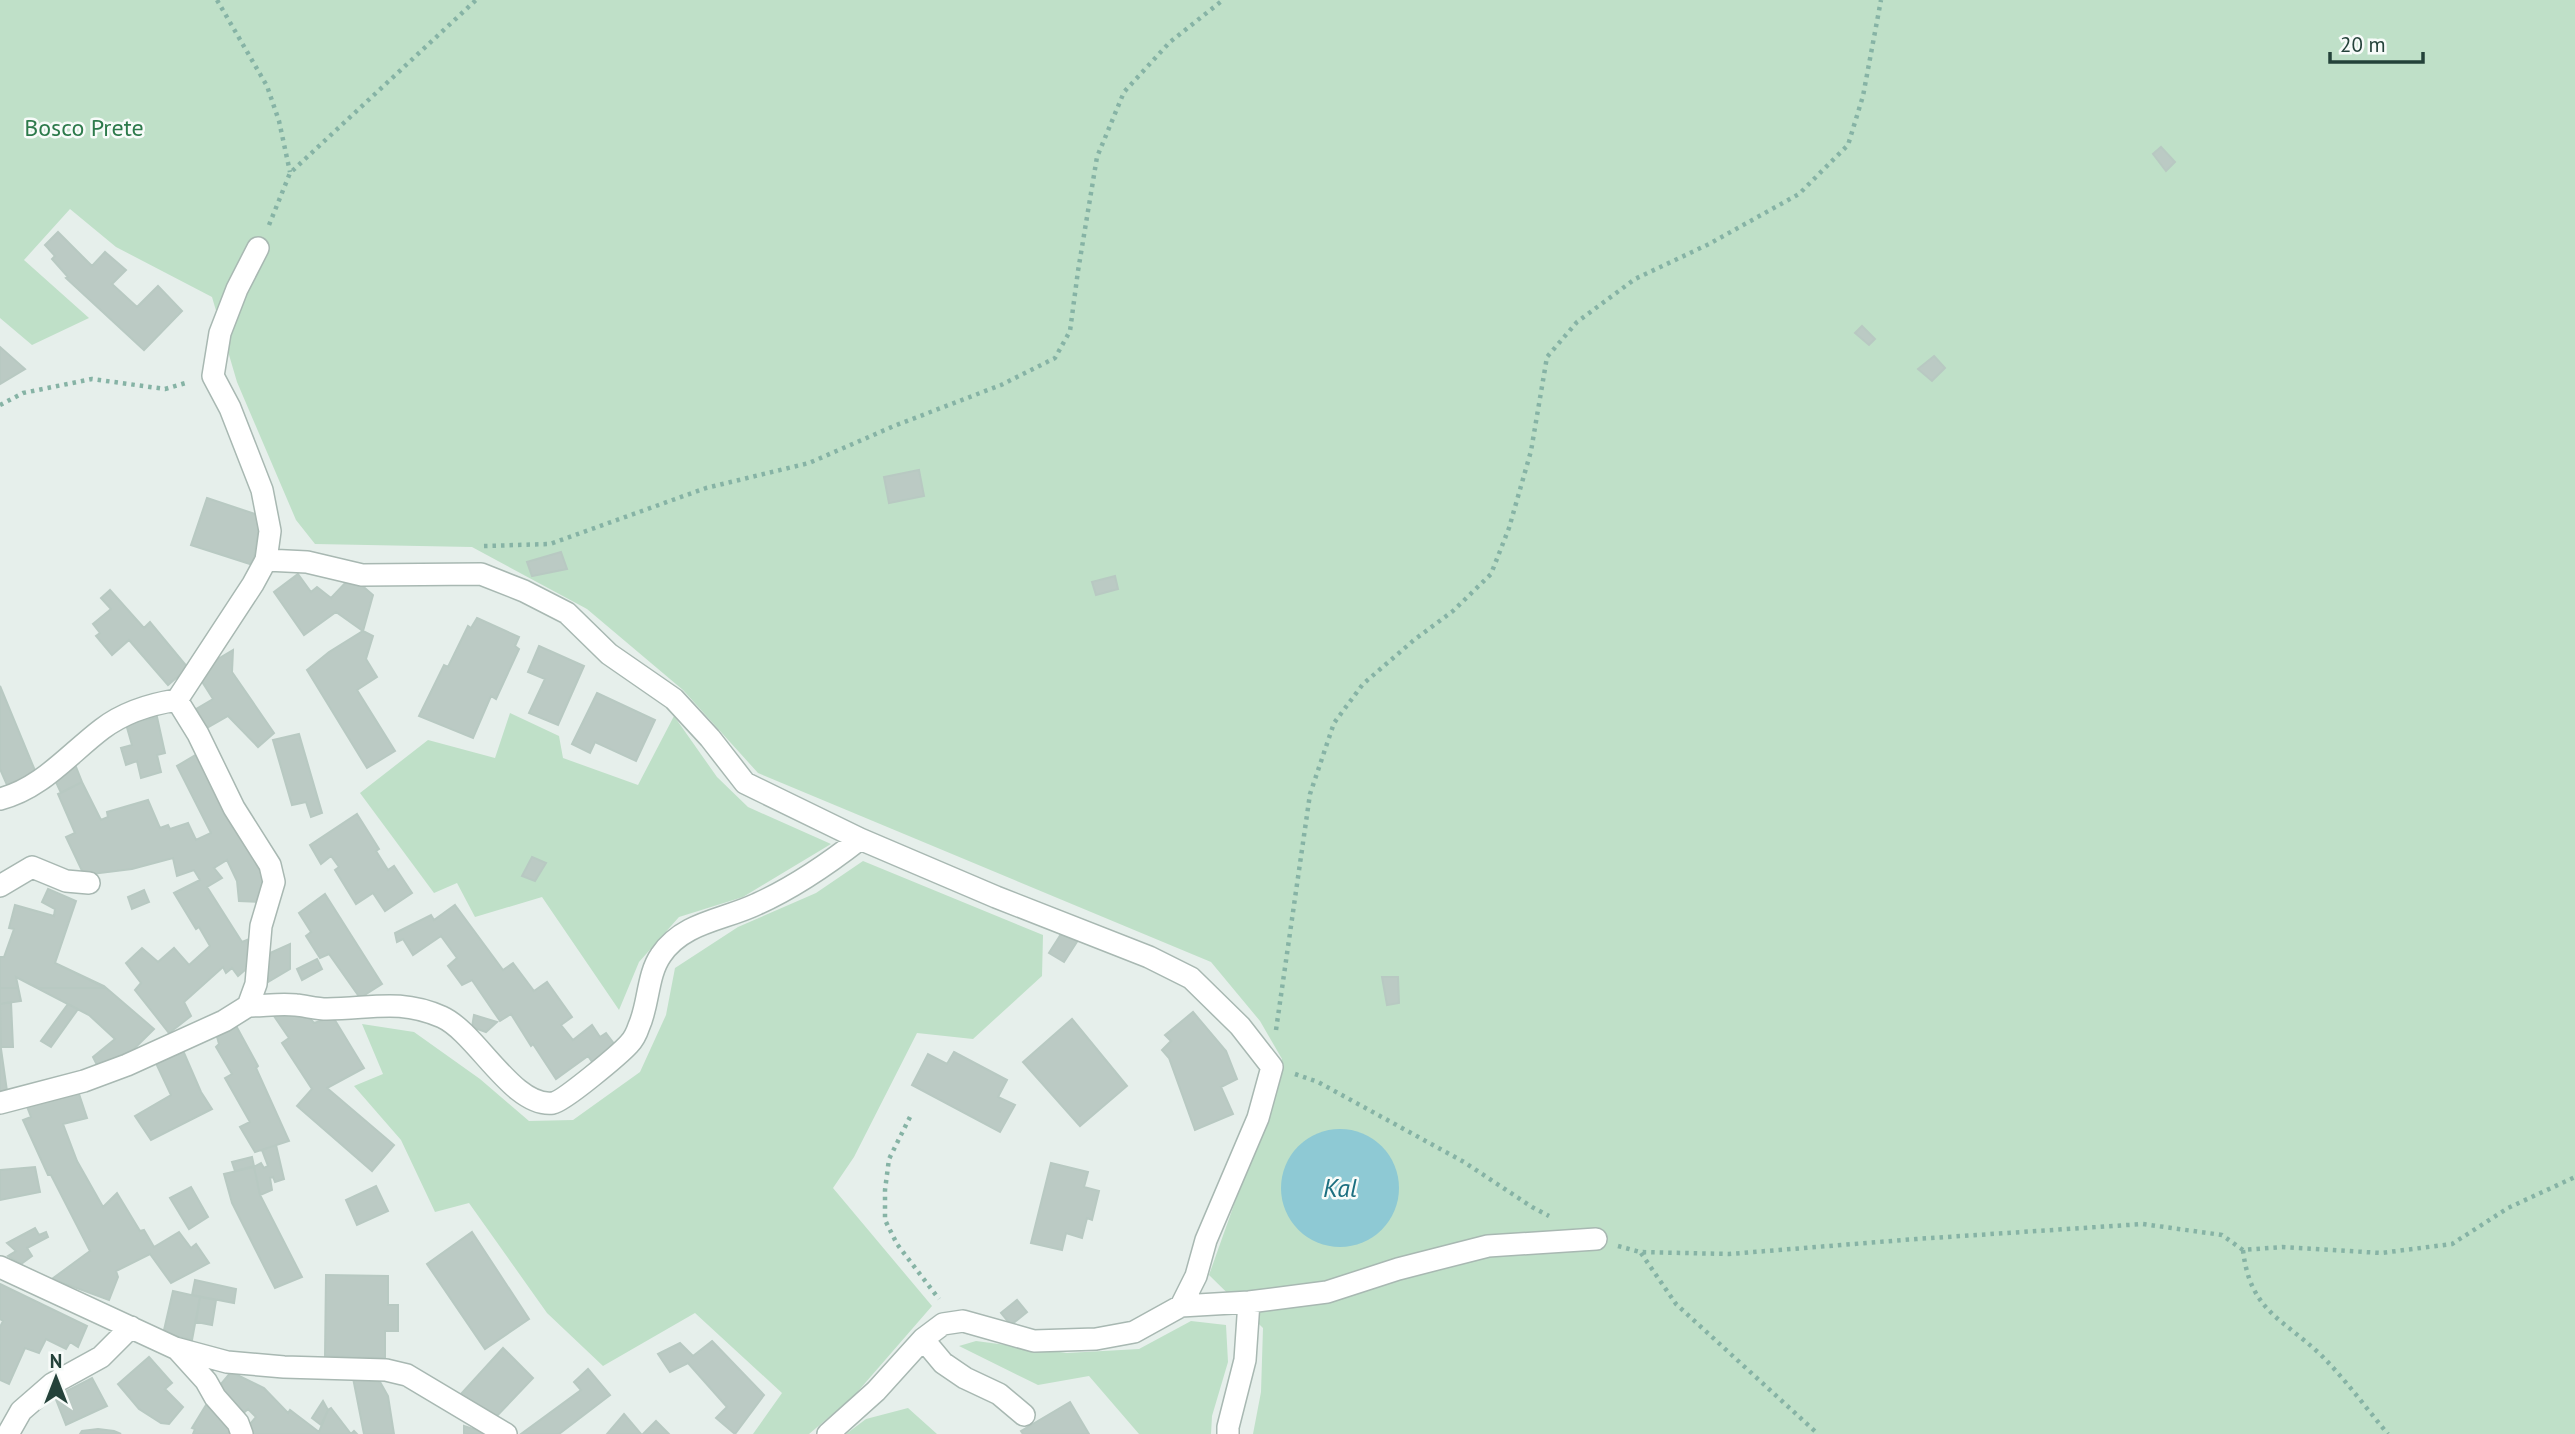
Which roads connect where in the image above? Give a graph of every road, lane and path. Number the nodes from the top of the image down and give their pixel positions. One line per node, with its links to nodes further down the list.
1 (217, 0): 5 (path)
2 (476, 0): 5 (path)
3 (1223, 0): 9 (path)
4 (1881, 0): 17 (path)
5 (290, 173): 6 (path)
6 (258, 248): 7 (street)
7 (213, 376): 8 (path); 10 (street)
8 (0, 405)
9 (472, 547)
10 (266, 560): 11 (street); 13 (street)
11 (177, 700): 12 (street); 16 (street)
12 (0, 799)
13 (860, 839): 16 (street); 17 (street)
14 (89, 883): 15 (street)
15 (0, 886)
16 (248, 1006): 18 (street)
17 (1272, 1067): 21 (path); 27 (street)
18 (0, 1103)
19 (910, 1117): 28 (path)
20 (2575, 1177): 23 (path)
21 (1554, 1218)
22 (1596, 1239): 24 (path); 26 (street)
23 (2243, 1250): 24 (path); 40 (path)
24 (1640, 1252): 39 (path)
25 (0, 1267): 29 (street)
26 (1249, 1302): 27 (street); 38 (street)
27 (1181, 1306): 28 (street)
28 (943, 1324): 30 (street)
29 (131, 1327): 31 (street); 34 (street)
30 (923, 1339): 32 (street); 37 (street)
31 (175, 1348): 35 (street); 36 (street)
32 (1024, 1415)
33 (0, 1425): 34 (street)
34 (8, 1434)
35 (242, 1434)
36 (506, 1434)
37 (828, 1434)
38 (1228, 1434)
39 (1818, 1434)
40 (2388, 1434)

